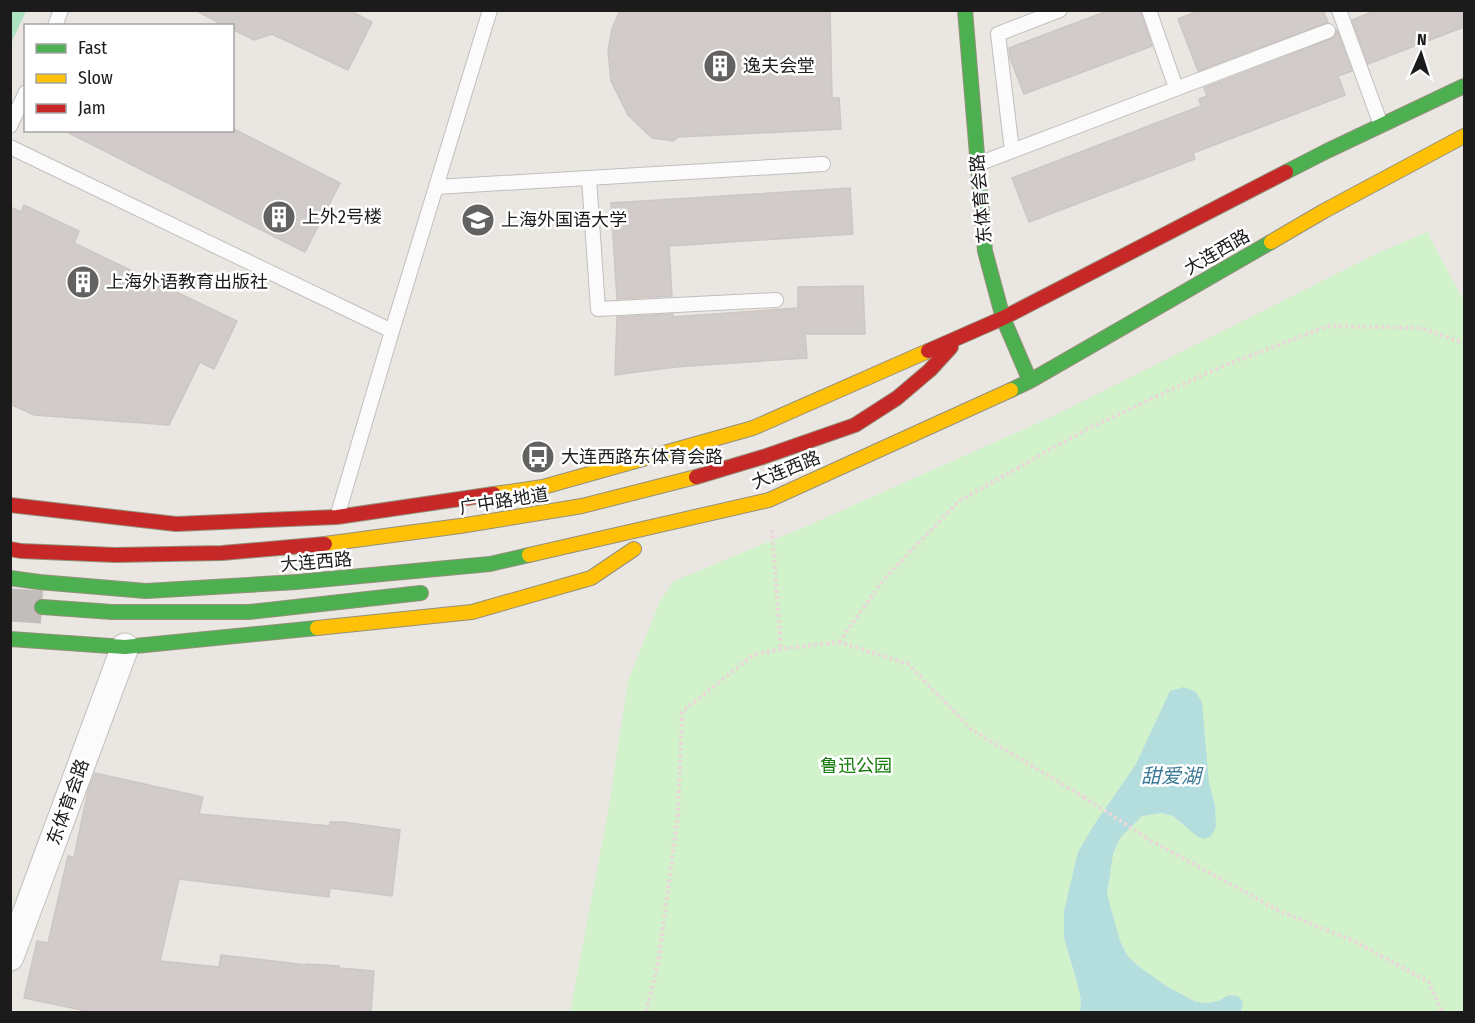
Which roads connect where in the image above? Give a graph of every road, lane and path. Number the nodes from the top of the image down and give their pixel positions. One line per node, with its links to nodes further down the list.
1 (490, 10): 18 (lane)
2 (965, 10): 16 (main road, 东体育会路)
3 (1060, 10): 14 (lane)
4 (1149, 10): 8 (lane)
5 (1339, 10): 10 (lane)
6 (1328, 30): 8 (lane)
7 (1464, 86): 10 (main road, 大连西路)
8 (1176, 88): 14 (lane)
9 (24, 96): 11 (lane)
10 (1381, 125): 20 (main road, 大连西路)
11 (10, 126)
12 (1464, 136): 24 (main road, 大连西路)
13 (10, 147): 21 (lane)
14 (1012, 151): 16 (lane)
15 (823, 164): 17 (lane)
16 (978, 164): 20 (main road, 东体育会路)
17 (589, 178): 18 (lane); 19 (lane)
18 (436, 187): 21 (lane)
19 (776, 300)
20 (1004, 318): 22 (main road, 大连西路); 24 (main road, 东体育会路)
21 (392, 331): 27 (lane)
22 (960, 336): 27 (main road, 大连西路); 29 (main road, 广中路地道)
23 (1464, 343): 35 (path)
24 (1030, 381): 25 (main road, 大连西路)
25 (770, 500): 28 (main road); 31 (main road, 大连西路); 37 (path)
26 (10, 505): 27 (main road, 大连西路)
27 (337, 517)
28 (668, 537)
29 (10, 549)
30 (593, 560): 36 (main road)
31 (10, 578)
32 (436, 591): 33 (main road)
33 (42, 607)
34 (10, 639): 36 (main road)
35 (839, 642): 37 (path); 40 (path, bridge)
36 (125, 647): 38 (street, 东体育会路)
37 (781, 649): 39 (path)
38 (10, 957)
39 (646, 1012)
40 (1442, 1012)

